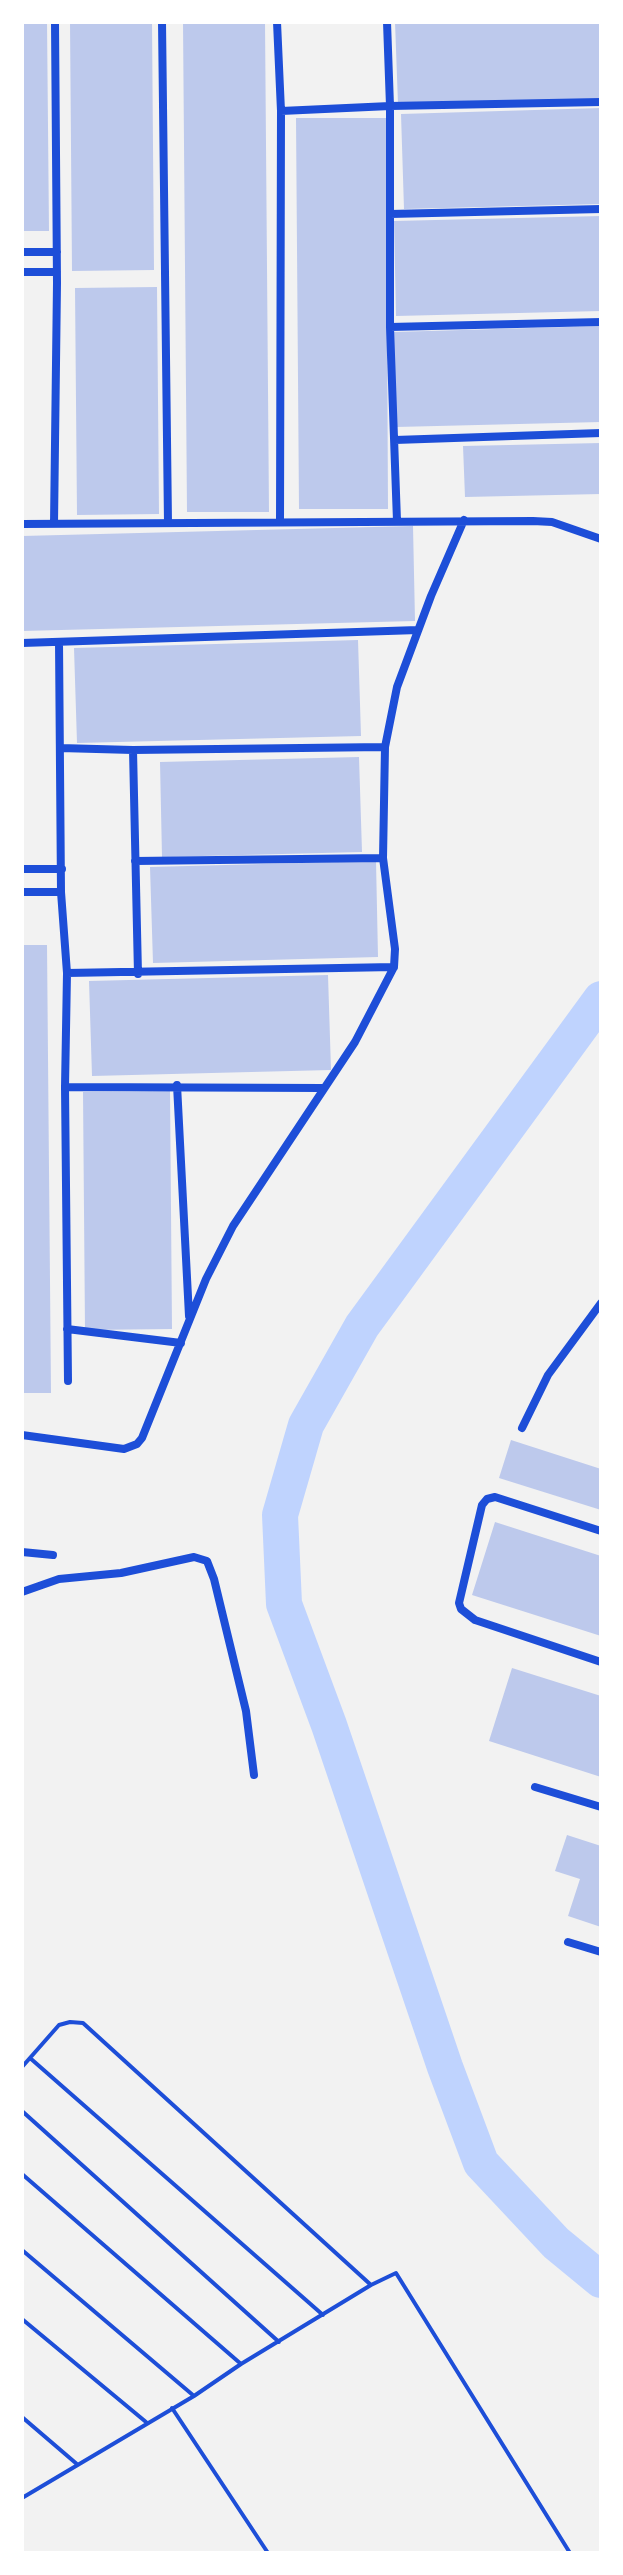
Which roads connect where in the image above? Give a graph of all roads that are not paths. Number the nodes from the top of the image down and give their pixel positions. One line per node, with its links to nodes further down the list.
1 (55, 22): 11 (street)
2 (162, 22): 21 (street)
3 (277, 22): 7 (street)
4 (387, 22): 6 (street)
5 (601, 102): 6 (street)
6 (390, 106): 7 (street); 9 (street)
7 (281, 111): 20 (street)
8 (601, 209): 9 (street)
9 (390, 214): 15 (street)
10 (22, 252): 11 (street)
11 (57, 252): 13 (street)
12 (22, 272): 13 (street)
13 (57, 272): 23 (street)
14 (601, 322): 15 (street)
15 (390, 327): 17 (street)
16 (601, 433): 17 (street)
17 (395, 440): 19 (street)
18 (464, 520): 19 (street); 24 (street); 25 (street)
19 (397, 521): 20 (street)
20 (280, 522): 21 (street)
21 (168, 523): 23 (street)
22 (22, 524): 23 (street)
23 (54, 524)
24 (601, 539)
25 (418, 630): 26 (street); 28 (street)
26 (59, 642): 27 (street); 29 (street)
27 (22, 643)
28 (385, 747): 30 (street); 31 (street)
29 (60, 748): 30 (street); 34 (street)
30 (133, 750): 32 (street)
31 (383, 858): 32 (street); 37 (street)
32 (135, 861): 39 (street)
33 (22, 869): 34 (street)
34 (62, 869): 36 (street)
35 (22, 892): 36 (street)
36 (61, 892): 38 (street)
37 (394, 967): 39 (street); 42 (street)
38 (67, 973): 39 (street); 41 (street)
39 (138, 974)
40 (177, 1085): 41 (street); 42 (street); 44 (street)
41 (65, 1087): 45 (street)
42 (322, 1088): 44 (street)
43 (601, 1303): 48 (street)
44 (189, 1323): 46 (street)
45 (67, 1329): 46 (street); 47 (street)
46 (181, 1343): 49 (street)
47 (68, 1381)
48 (522, 1428)
49 (22, 1435)
50 (601, 1531): 54 (street)
51 (22, 1552): 52 (street)
52 (53, 1555)
53 (22, 1592): 55 (street)
54 (601, 1662)
55 (254, 1775)
56 (535, 1787): 57 (street)
57 (601, 1807)
58 (568, 1942): 59 (street)
59 (601, 1952)
60 (30, 2058): 61 (lane); 65 (lane); 66 (lane)
61 (22, 2067)
62 (22, 2111): 68 (lane)
63 (22, 2174): 69 (lane)
64 (22, 2250): 70 (lane)
65 (371, 2285): 66 (lane); 77 (lane)
66 (323, 2315): 68 (lane)
67 (22, 2319): 73 (lane)
68 (280, 2342): 69 (lane)
69 (241, 2364): 70 (lane)
70 (194, 2396): 71 (lane)
71 (172, 2408): 73 (lane); 76 (lane)
72 (22, 2417): 74 (lane)
73 (147, 2423): 74 (lane)
74 (78, 2465): 75 (lane)
75 (23, 2496)
76 (268, 2553)
77 (570, 2553)

